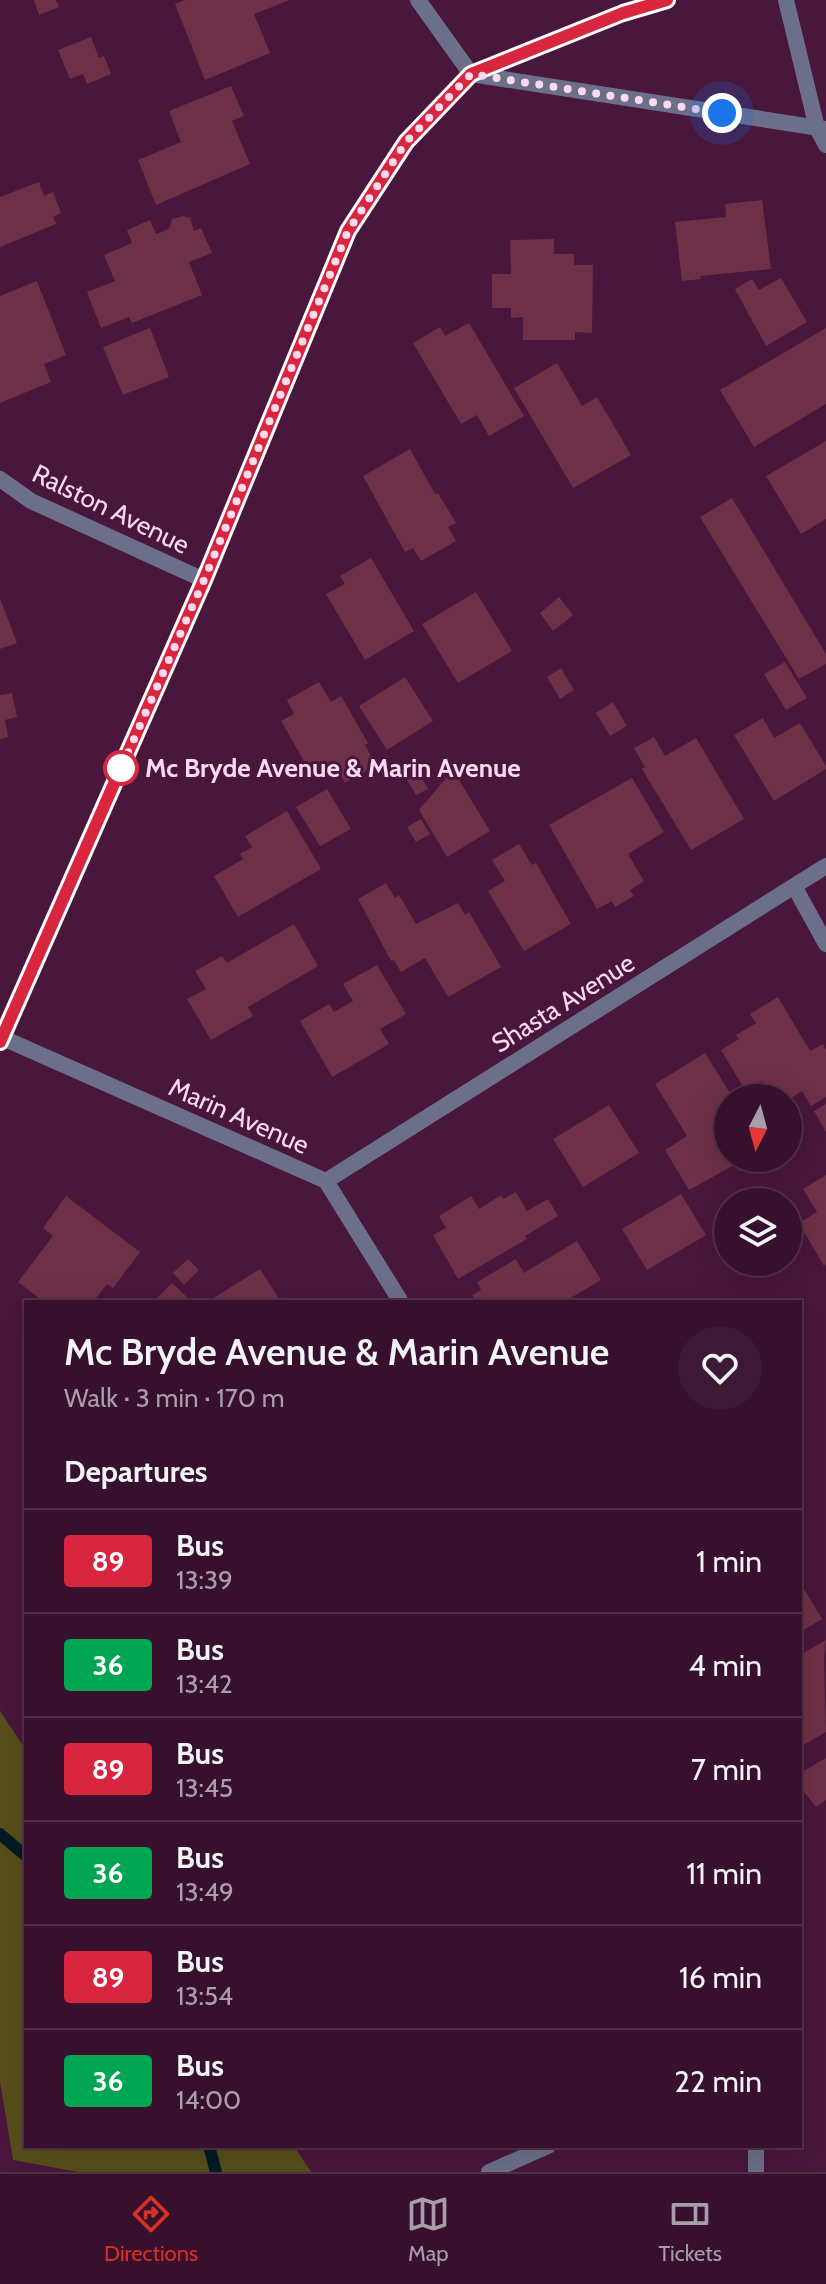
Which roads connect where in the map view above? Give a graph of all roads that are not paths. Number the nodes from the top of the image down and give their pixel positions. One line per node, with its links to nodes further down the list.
1 (418, 0): 4 (street)
2 (667, 0): 4 (main road)
3 (786, 0): 5 (street)
4 (471, 74): 5 (street); 8 (main road)
5 (821, 128): 6 (street)
6 (826, 145)
7 (0, 479): 8 (street, Ralston Avenue)
8 (204, 580): 12 (main road)
9 (826, 866): 10 (street, Shasta Avenue)
10 (794, 886): 11 (street); 13 (street, Shasta Avenue)
11 (826, 944)
12 (1, 1040): 13 (street, Marin Avenue)
13 (326, 1181): 14 (street, Marin Avenue)
14 (400, 1300)
15 (543, 2148): 17 (street)
16 (756, 2148): 18 (street)
17 (489, 2172)
18 (756, 2172)

